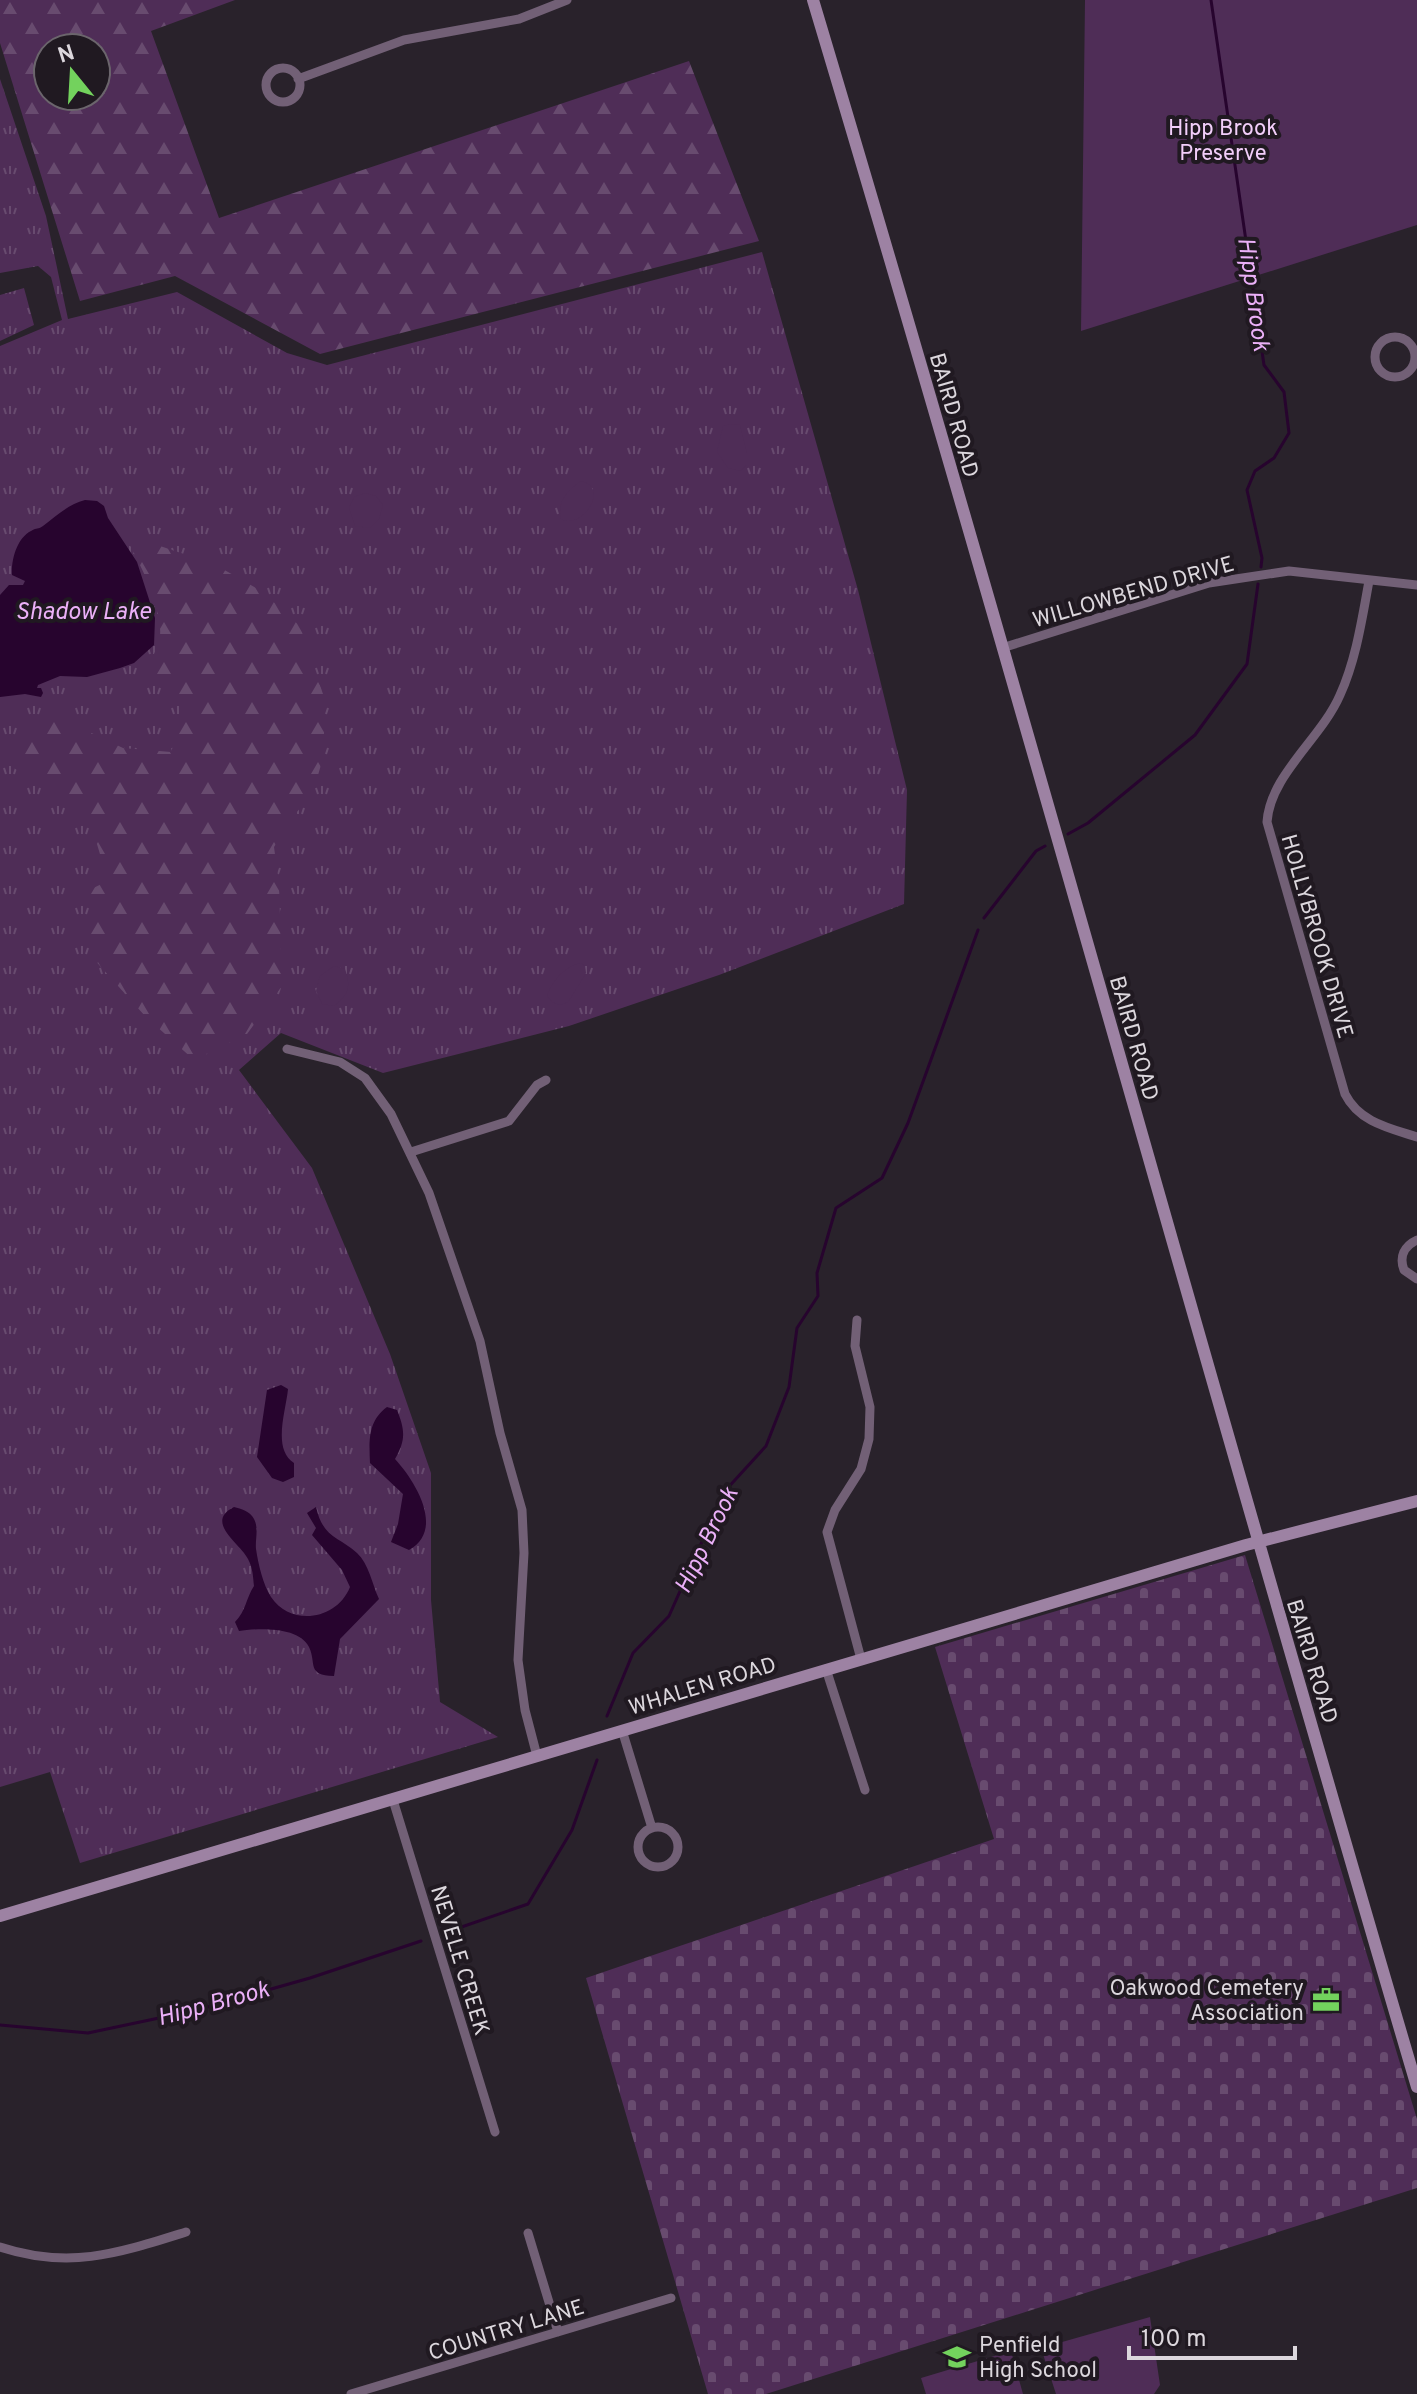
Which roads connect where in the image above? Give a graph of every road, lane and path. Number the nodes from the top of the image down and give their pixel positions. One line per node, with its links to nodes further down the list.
1 (567, 0): 3 (street)
2 (813, 0): 7 (street, BAIRD ROAD)
3 (298, 79)
4 (1416, 359): 4 (street)
5 (1369, 581): 6 (street, WILLOWBEND DRIVE); 7 (street, WILLOWBEND DRIVE); 10 (street, HOLLYBROOK DRIVE)
6 (1417, 585)
7 (1002, 648): 16 (street, BAIRD ROAD)
8 (287, 1049): 11 (street)
9 (546, 1080): 11 (street)
10 (1417, 1137)
11 (411, 1152): 20 (street)
12 (1417, 1240): 13 (street)
13 (1417, 1279)
14 (857, 1320): 17 (street)
15 (1417, 1501): 16 (street, WHALEN ROAD)
16 (1257, 1542): 17 (street, WHALEN ROAD); 25 (street, BAIRD ROAD)
17 (861, 1659): 18 (street, WHALEN ROAD)
18 (826, 1669): 19 (street, WHALEN ROAD); 21 (street)
19 (622, 1730): 20 (street, WHALEN ROAD); 23 (street)
20 (537, 1756): 22 (street, WHALEN ROAD)
21 (865, 1790)
22 (393, 1800): 24 (street, WHALEN ROAD); 26 (street, NEVELE CREEK)
23 (652, 1828): 23 (street)
24 (0, 1916)
25 (1416, 2081)
26 (495, 2132)
27 (186, 2232): 29 (street)
28 (528, 2233): 31 (street)
29 (0, 2247)
30 (671, 2298): 31 (street, COUNTRY LANE)
31 (558, 2332): 32 (street, COUNTRY LANE)
32 (351, 2394)

